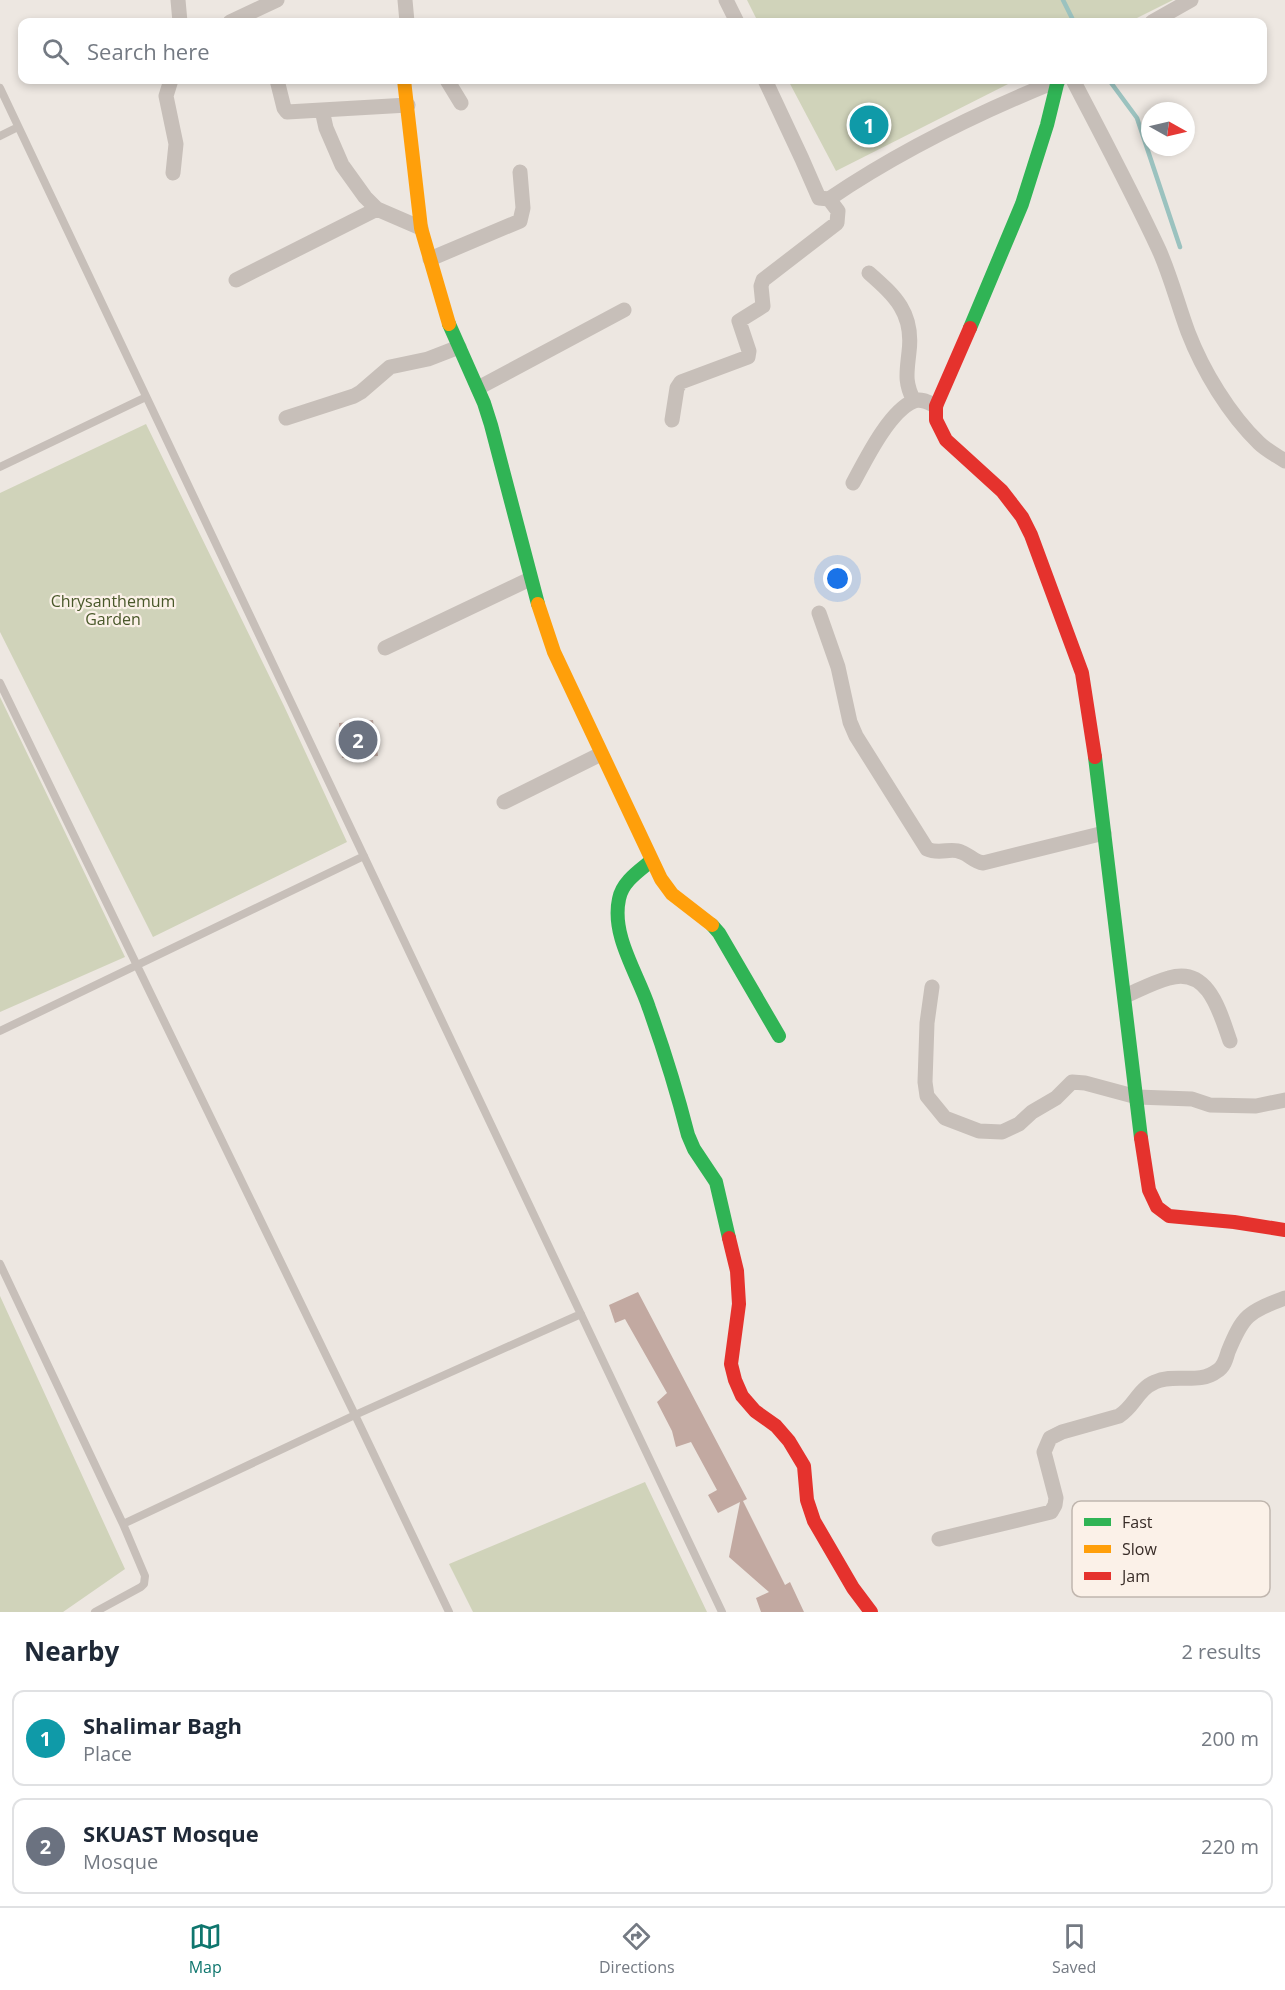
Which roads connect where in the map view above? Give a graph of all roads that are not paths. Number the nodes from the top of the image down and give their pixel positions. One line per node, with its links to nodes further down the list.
1 (178, 0): 6 (street)
2 (277, 0): 7 (street)
3 (405, 0): 8 (street)
4 (726, 0): 9 (street)
5 (1191, 0): 10 (street)
6 (180, 18)
7 (239, 18)
8 (407, 18)
9 (735, 18)
10 (1159, 18)
11 (170, 84): 25 (street)
12 (278, 84): 22 (street)
13 (405, 84): 21 (street)
14 (449, 84): 20 (street)
15 (767, 84): 27 (street)
16 (1049, 84): 27 (street)
17 (1057, 84): 38 (street)
18 (1075, 84): 41 (street)
19 (0, 88): 23 (lane)
20 (460, 103)
21 (408, 105): 22 (street); 29 (street)
22 (322, 110): 28 (street)
23 (18, 128): 24 (lane); 36 (lane)
24 (0, 136)
25 (173, 172)
26 (520, 172): 30 (street)
27 (829, 199): 40 (street)
28 (377, 209): 29 (street); 32 (street)
29 (421, 228): 30 (street)
30 (430, 259): 34 (street)
31 (869, 273): 37 (street)
32 (236, 280)
33 (624, 310): 35 (street)
34 (459, 347): 35 (street); 39 (street)
35 (478, 388): 44 (street)
36 (146, 397): 42 (lane); 51 (lane)
37 (914, 401): 38 (street); 43 (street)
38 (936, 406): 50 (street)
39 (286, 418)
40 (672, 420)
41 (1285, 461)
42 (0, 467)
43 (853, 483)
44 (531, 579): 46 (street); 48 (street)
45 (819, 613): 50 (street)
46 (385, 648)
47 (0, 683): 53 (lane)
48 (601, 754): 49 (street); 52 (street)
49 (504, 802)
50 (1104, 833): 55 (street)
51 (364, 855): 53 (lane); 64 (lane)
52 (651, 861): 57 (street); 71 (street)
53 (138, 965): 56 (lane); 65 (lane)
54 (932, 987): 59 (street)
55 (1125, 996): 58 (street); 59 (street)
56 (0, 1031)
57 (779, 1036)
58 (1230, 1041)
59 (1137, 1097): 60 (street); 61 (street)
60 (1285, 1100)
61 (1285, 1230)
62 (0, 1264): 66 (lane)
63 (1285, 1299): 67 (street)
64 (581, 1314): 65 (lane); 70 (lane)
65 (356, 1415): 66 (lane); 69 (lane)
66 (123, 1524): 68 (lane)
67 (939, 1539)
68 (95, 1612)
69 (449, 1612)
70 (722, 1612)
71 (871, 1612)

